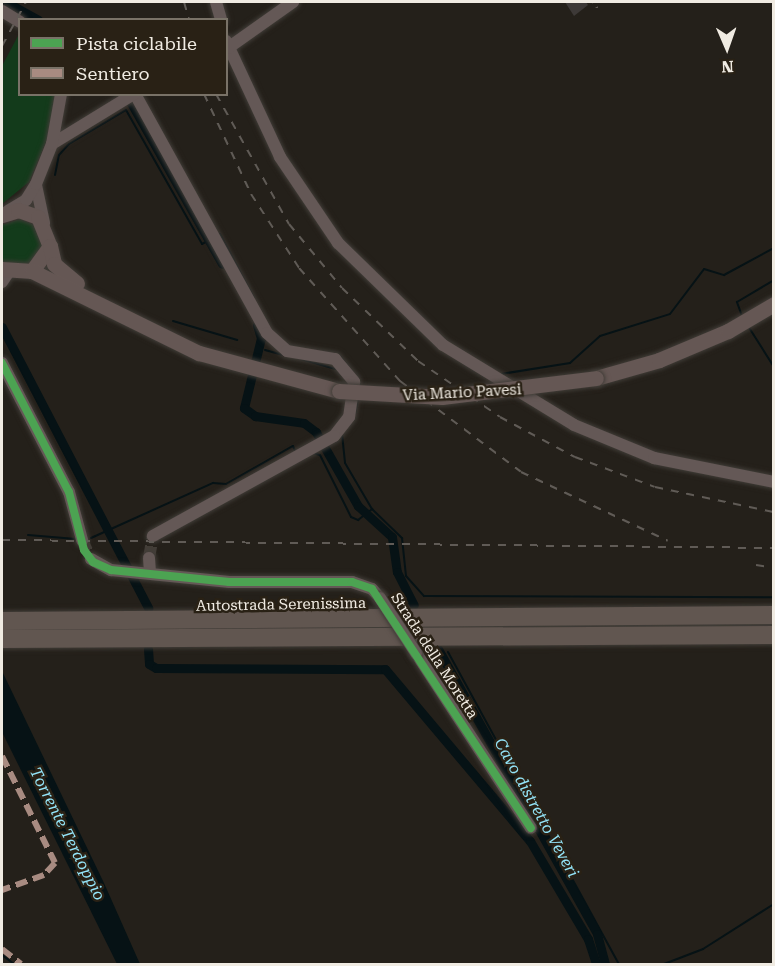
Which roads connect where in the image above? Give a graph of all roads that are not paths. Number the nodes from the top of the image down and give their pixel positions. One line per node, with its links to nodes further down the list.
1 (216, 2): 4 (street)
2 (293, 2): 6 (street)
3 (2, 11): 5 (street)
4 (220, 18)
5 (18, 21)
6 (228, 43)
7 (228, 46): 20 (street)
8 (61, 96): 10 (street)
9 (131, 96): 10 (street); 21 (street)
10 (52, 144): 11 (street)
11 (36, 184): 12 (street); 13 (street)
12 (3, 213): 13 (main road)
13 (45, 225): 14 (main road)
14 (50, 246): 15 (main road); 18 (main road)
15 (32, 271): 16 (main road); 18 (main road)
16 (4, 275)
17 (774, 304): 18 (main road, Via Mario Pavesi, bridge)
18 (113, 311)
19 (2, 363): 22 (street)
20 (774, 482)
21 (153, 536)
22 (82, 540)
23 (149, 558): 25 (street)
24 (91, 559): 25 (street, Strada della Moretta)
25 (150, 573): 29 (street, Strada della Moretta, bridge)
26 (774, 615): 27 (highway, Autostrada Serenissima)
27 (5, 630): 28 (highway, Autostrada Serenissima)
28 (774, 635)
29 (531, 828)

